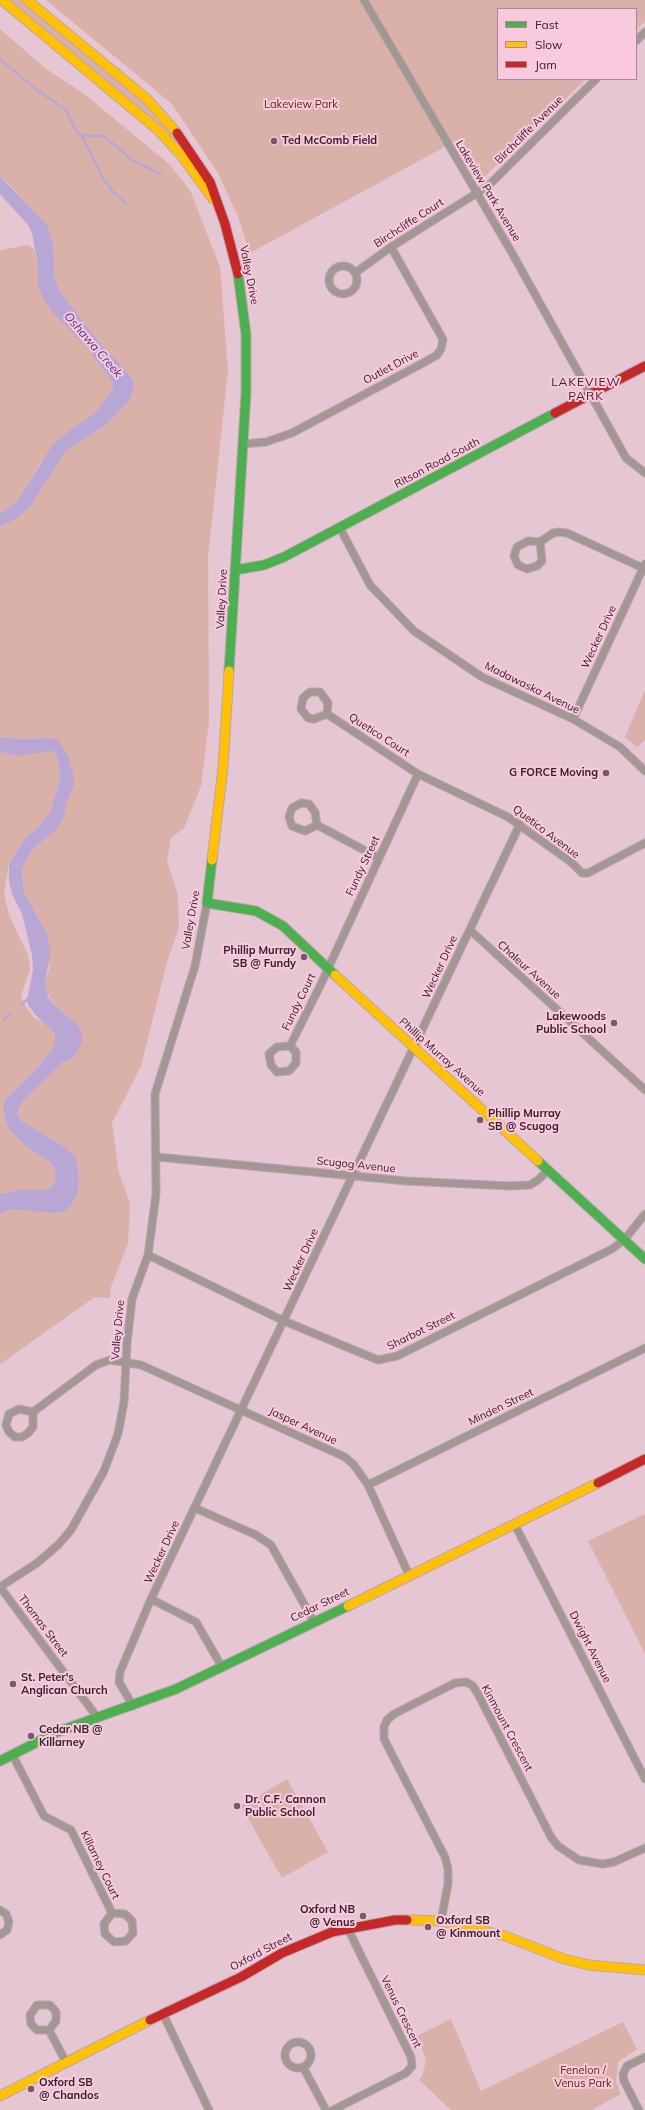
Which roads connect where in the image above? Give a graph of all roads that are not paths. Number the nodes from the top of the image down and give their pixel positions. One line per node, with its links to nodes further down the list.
1 (2, 0): 8 (street, Valley Drive)
2 (27, 0): 8 (street, Valley Drive)
3 (364, 0): 7 (street, Lakeview Park Avenue)
4 (645, 32): 5 (street)
5 (637, 39)
6 (595, 80): 7 (street, Birchcliffe Avenue)
7 (476, 194): 9 (street, Birchcliffe Court); 12 (street, Lakeview Park Avenue)
8 (217, 205): 13 (street, Valley Drive)
9 (391, 247): 10 (street, Birchcliffe Court); 13 (street, Outlet Drive)
10 (355, 273)
11 (645, 366): 12 (street, Ritson Road South)
12 (592, 394): 14 (street); 15 (street, Ritson Road South)
13 (243, 444): 18 (street, Valley Drive)
14 (645, 473)
15 (340, 528): 18 (street, Ritson Road South); 20 (street, Madawaska Avenue)
16 (540, 542): 16 (street); 17 (street)
17 (644, 566): 20 (street, Wecker Drive)
18 (235, 570): 27 (street, Valley Drive)
19 (327, 714): 19 (street); 22 (street, Quetico Court)
20 (573, 719): 21 (street, Madawaska Avenue)
21 (645, 771)
22 (418, 774): 23 (street, Quetico Avenue); 26 (street, Fundy Street)
23 (520, 824): 25 (street, Quetico Avenue); 28 (street, Wecker Drive)
24 (317, 825): 24 (street); 26 (street)
25 (645, 843)
26 (379, 858): 29 (street, Fundy Street)
27 (207, 903): 29 (street, Phillip Murray Avenue); 33 (street, Valley Drive)
28 (470, 930): 31 (street, Wecker Drive); 32 (street, Chaleur Avenue)
29 (328, 968): 30 (street, Fundy Court); 31 (street, Phillip Murray Avenue)
30 (290, 1046)
31 (414, 1049): 34 (street, Phillip Murray Avenue); 35 (street, Wecker Drive)
32 (645, 1090)
33 (157, 1157): 35 (street, Scugog Avenue); 38 (street, Valley Drive)
34 (548, 1170): 35 (street, Scugog Avenue); 37 (street, Phillip Murray Avenue)
35 (353, 1175): 40 (street, Wecker Drive)
36 (645, 1214): 37 (street, Sharbot Street)
37 (624, 1240): 39 (street, Phillip Murray Avenue); 40 (street, Sharbot Street)
38 (148, 1255): 40 (street, Sharbot Street); 42 (street, Valley Drive)
39 (645, 1259)
40 (284, 1320): 43 (street, Wecker Drive)
41 (645, 1348): 46 (street, Minden Street)
42 (127, 1362): 43 (street, Jasper Avenue); 44 (street, Jasper Avenue); 50 (street, Valley Drive)
43 (242, 1410): 46 (street, Jasper Avenue); 47 (street, Wecker Drive)
44 (33, 1412): 44 (street)
45 (645, 1459): 48 (street, Cedar Street)
46 (368, 1485): 49 (street, Jasper Avenue)
47 (195, 1508): 51 (street, Wecker Drive); 52 (street)
48 (515, 1525): 49 (street, Cedar Street); 58 (street, Dwight Avenue)
49 (409, 1575): 52 (street, Cedar Street)
50 (0, 1587): 55 (street, Thomas Street)
51 (152, 1599): 53 (street); 54 (street, Wecker Drive)
52 (314, 1622): 53 (street, Cedar Street)
53 (222, 1667): 54 (street, Cedar Street)
54 (132, 1706): 55 (street, Cedar Street)
55 (97, 1717): 56 (street, Cedar Street)
56 (12, 1754): 57 (street, Cedar Street); 61 (street, Killarney Court)
57 (0, 1761)
58 (645, 1779)
59 (645, 1848): 62 (street, Kinmount Crescent)
60 (0, 1910): 64 (street)
61 (112, 1913): 61 (street, Killarney Court)
62 (441, 1921): 63 (street, Oxford Street); 65 (street, Oxford Street)
63 (348, 1929): 66 (street, Oxford Street); 74 (street, Venus Crescent)
64 (0, 1935)
65 (645, 1970)
66 (163, 2014): 69 (street, Oxford Street); 72 (street)
67 (49, 2030): 69 (street)
68 (645, 2057): 75 (street)
69 (66, 2062): 71 (street, Oxford Street)
70 (303, 2067): 73 (street)
71 (0, 2096)
72 (209, 2110)
73 (326, 2110)
74 (332, 2110)
75 (639, 2110)

